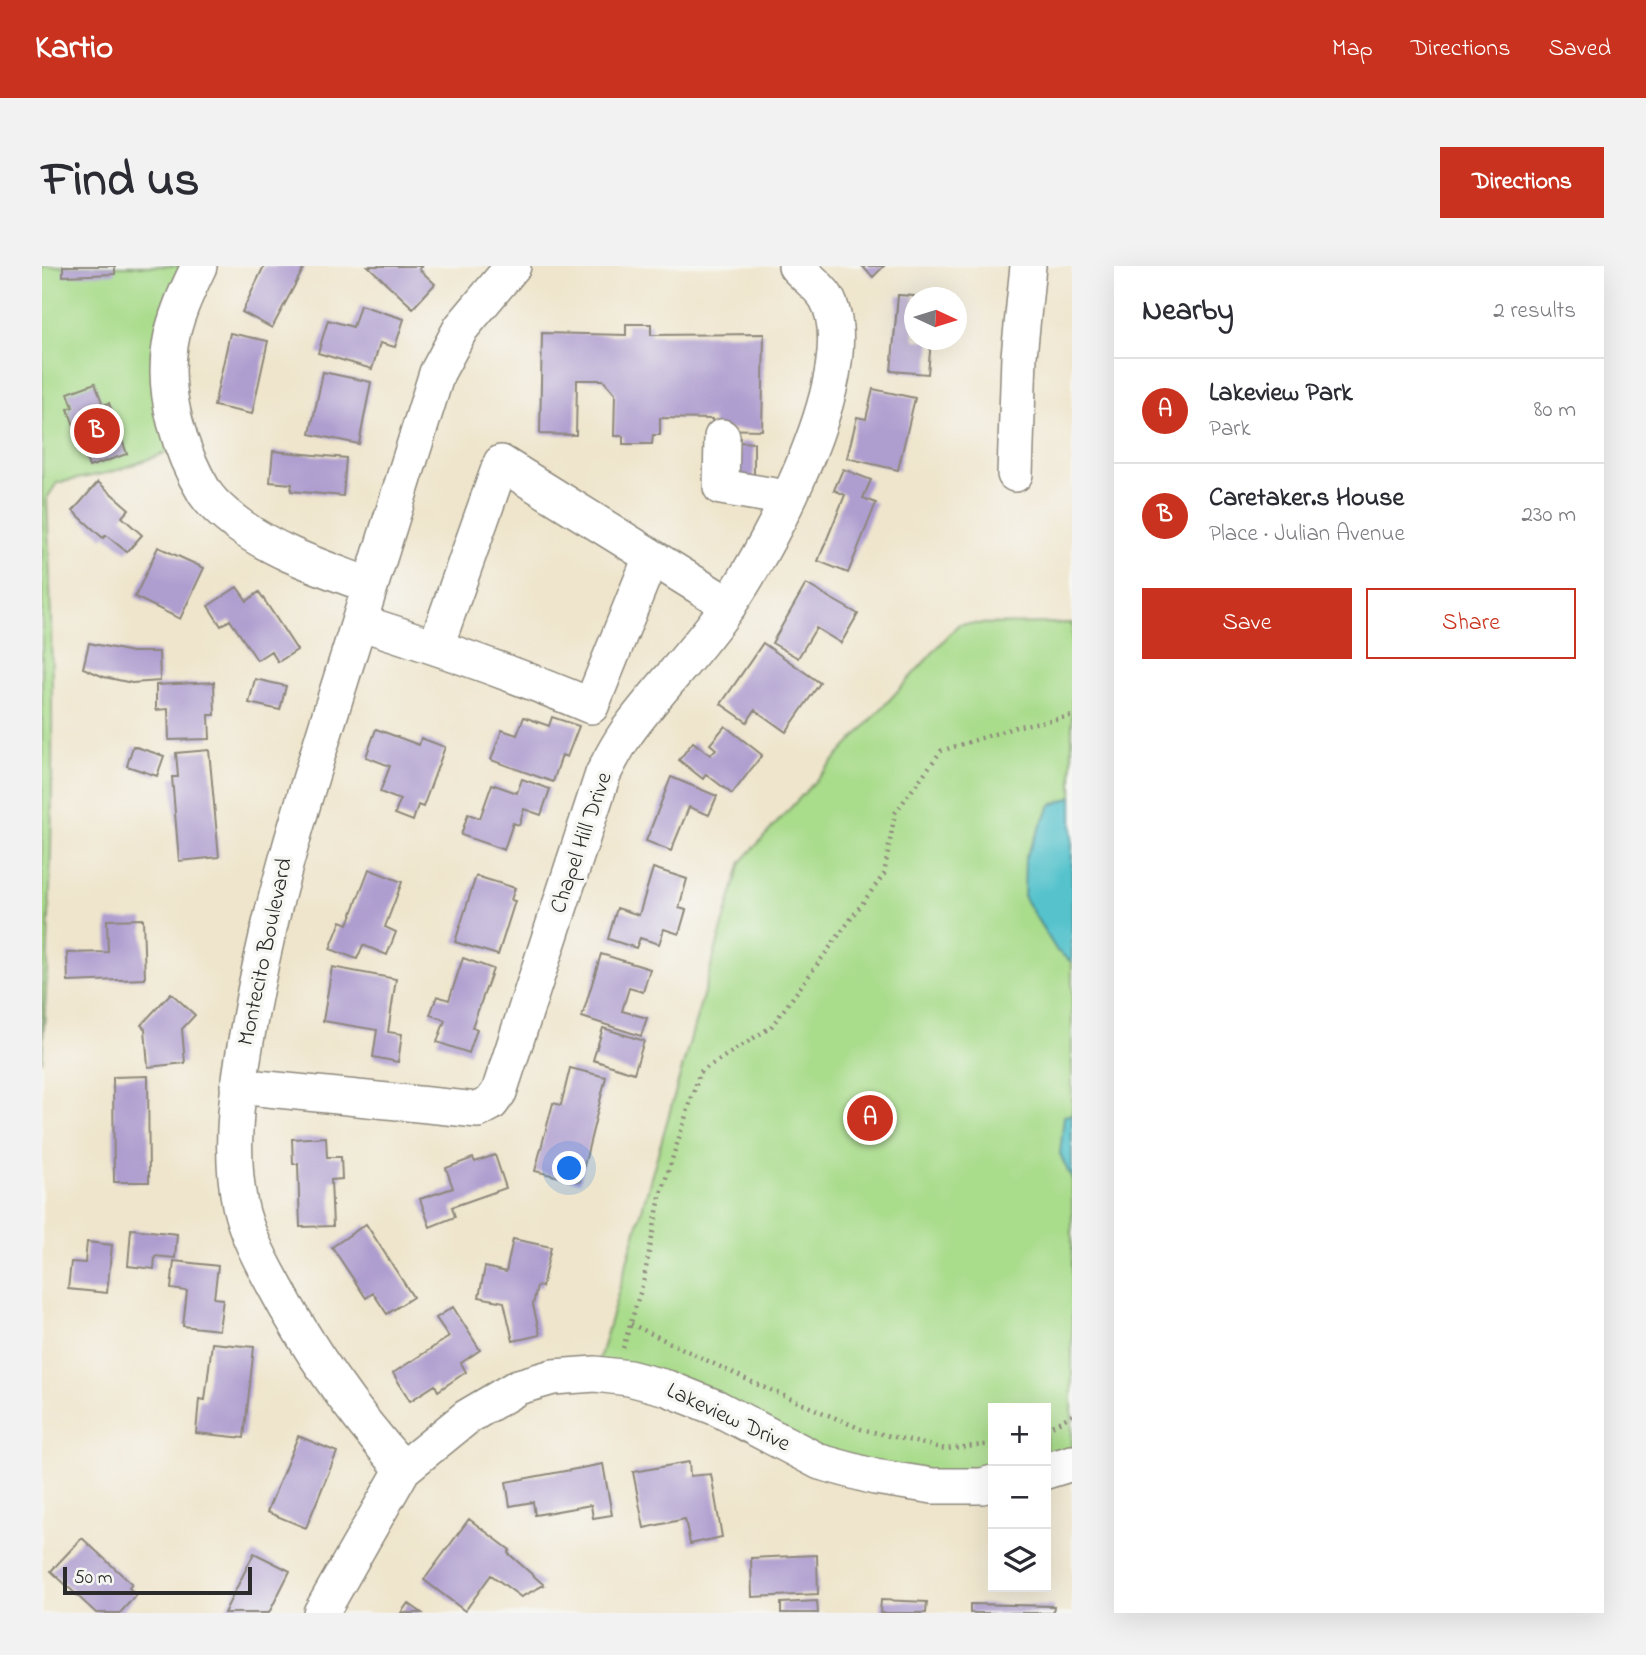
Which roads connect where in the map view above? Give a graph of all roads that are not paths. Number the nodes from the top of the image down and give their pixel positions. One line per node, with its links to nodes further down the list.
1 (199, 266): 9 (street)
2 (513, 266): 9 (street, Montecito Boulevard)
3 (796, 266): 7 (street, Chapel Hill Drive)
4 (1028, 266): 6 (street)
5 (722, 437): 7 (street)
6 (1015, 474)
7 (787, 498): 10 (street, Chapel Hill Drive)
8 (651, 557): 10 (street); 12 (street); 12 (street)
9 (370, 586): 11 (street, Montecito Boulevard)
10 (729, 605): 13 (street, Chapel Hill Drive)
11 (359, 622): 12 (street); 13 (street, Montecito Boulevard)
12 (436, 646)
13 (238, 1086): 15 (street, Montecito Boulevard)
14 (1072, 1463): 16 (street)
15 (403, 1469): 17 (street, Lakeview Drive); 18 (street)
16 (1051, 1469)
17 (988, 1484)
18 (321, 1613)

